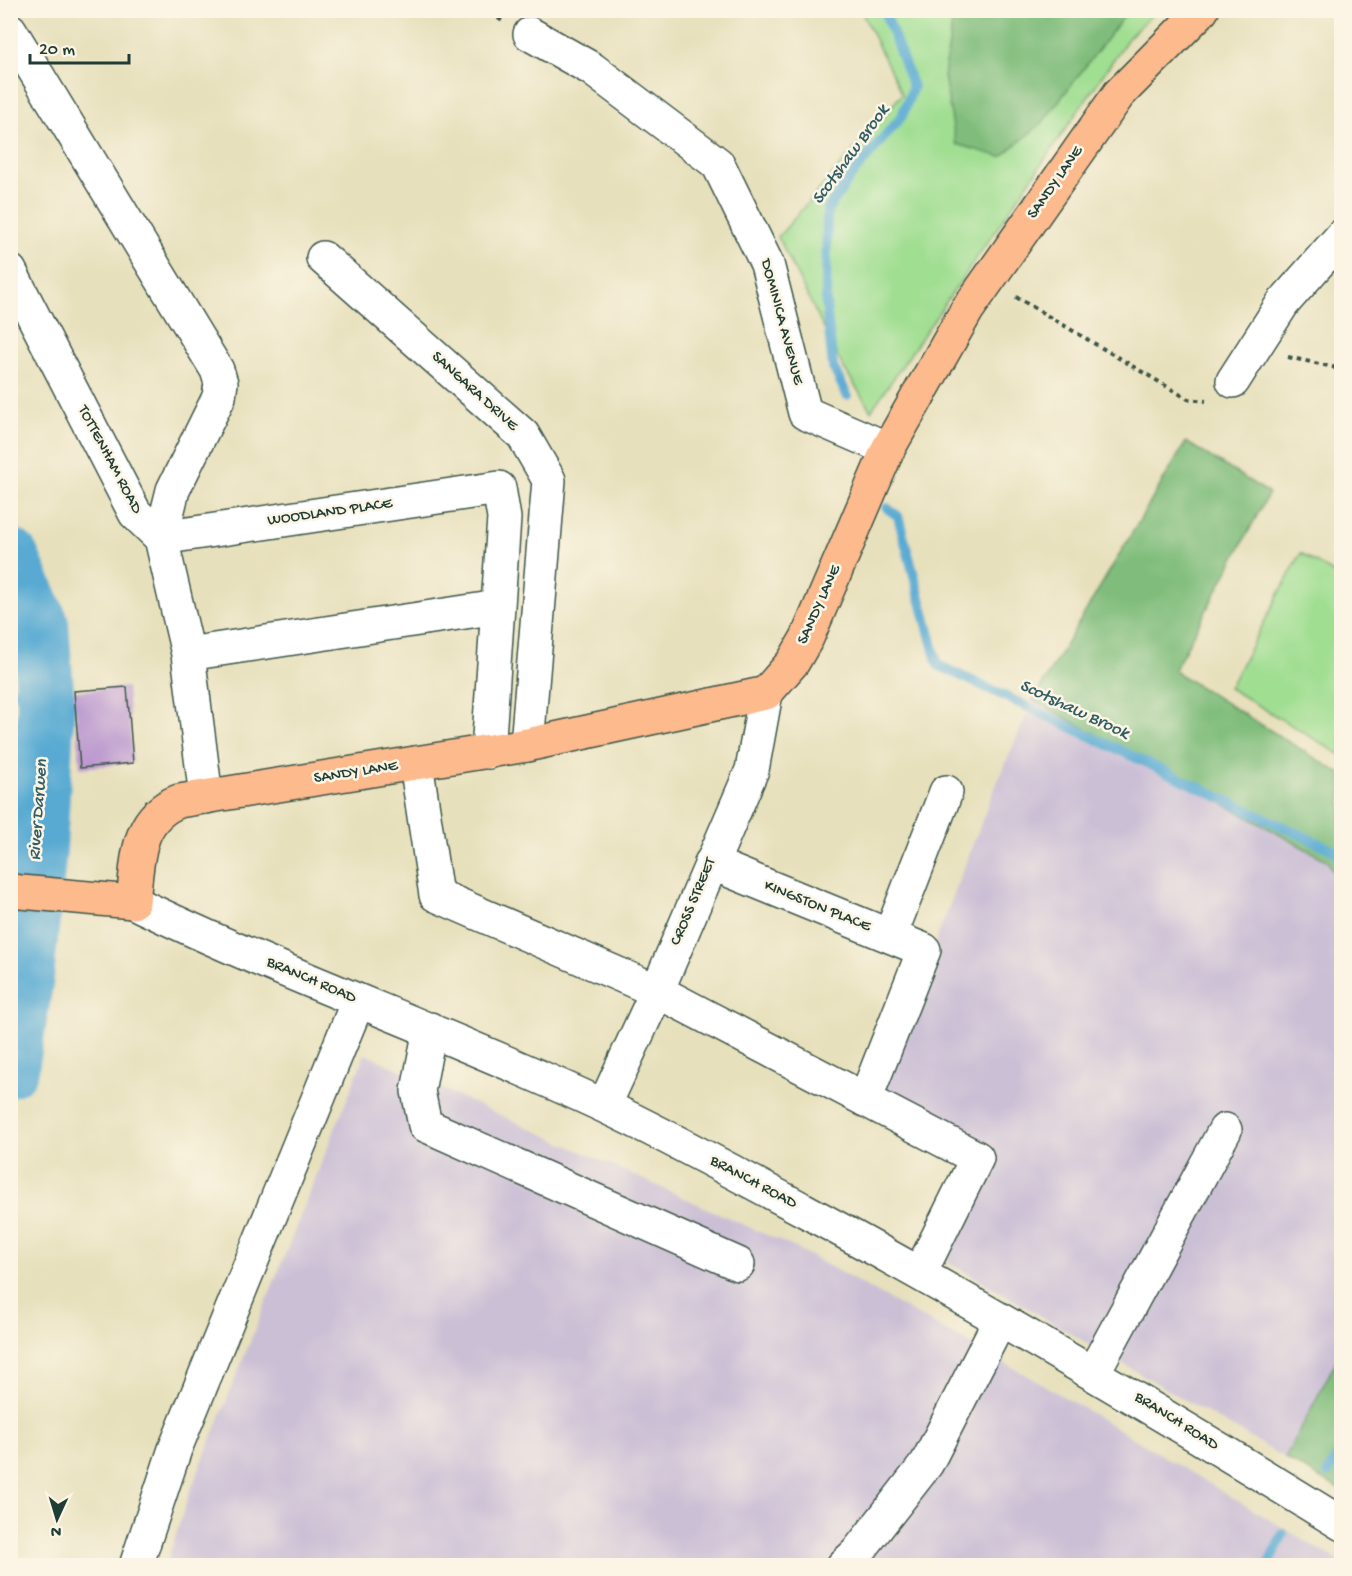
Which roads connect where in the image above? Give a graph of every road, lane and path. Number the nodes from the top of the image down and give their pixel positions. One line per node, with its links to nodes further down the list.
1 (1202, 10): 7 (main road, SANDY LANE)
2 (10, 30): 12 (street)
3 (530, 34): 11 (street, DOMINICA AVENUE)
4 (1341, 236): 8 (street)
5 (323, 258): 16 (street, SANGARA DRIVE)
6 (10, 272): 12 (street, TOTTENHAM ROAD)
7 (988, 280): 10 (path); 11 (main road, SANDY LANE)
8 (1252, 350): 9 (path); 10 (street)
9 (1341, 372)
10 (1233, 381)
11 (888, 449): 15 (main road, SANDY LANE)
12 (160, 538): 13 (street, WOODLAND PLACE); 14 (street)
13 (498, 607): 14 (street); 17 (street)
14 (188, 654): 20 (street)
15 (766, 693): 16 (main road, SANDY LANE); 21 (street, CROSS STREET)
16 (527, 745): 17 (main road, SANDY LANE)
17 (488, 752): 18 (main road, SANDY LANE)
18 (416, 763): 20 (main road, SANDY LANE); 25 (street)
19 (946, 792): 24 (street)
20 (206, 797): 23 (main road, SANDY LANE)
21 (711, 863): 24 (street, KINGSTON PLACE); 25 (street, CROSS STREET)
22 (10, 891): 23 (main road)
23 (133, 902): 26 (street, BRANCH ROAD)
24 (890, 936): 28 (street, KINGSTON PLACE)
25 (657, 991): 28 (street); 29 (street, CROSS STREET)
26 (358, 1001): 27 (street, BRANCH ROAD); 36 (street)
27 (430, 1029): 29 (street, BRANCH ROAD); 31 (street)
28 (865, 1100): 32 (street)
29 (604, 1106): 32 (street, BRANCH ROAD)
30 (1225, 1131): 34 (street)
31 (738, 1264)
32 (920, 1273): 33 (street, BRANCH ROAD)
33 (1000, 1320): 34 (street, BRANCH ROAD); 37 (street)
34 (1093, 1373): 35 (street, BRANCH ROAD)
35 (1341, 1524)
36 (136, 1566)
37 (843, 1566)

